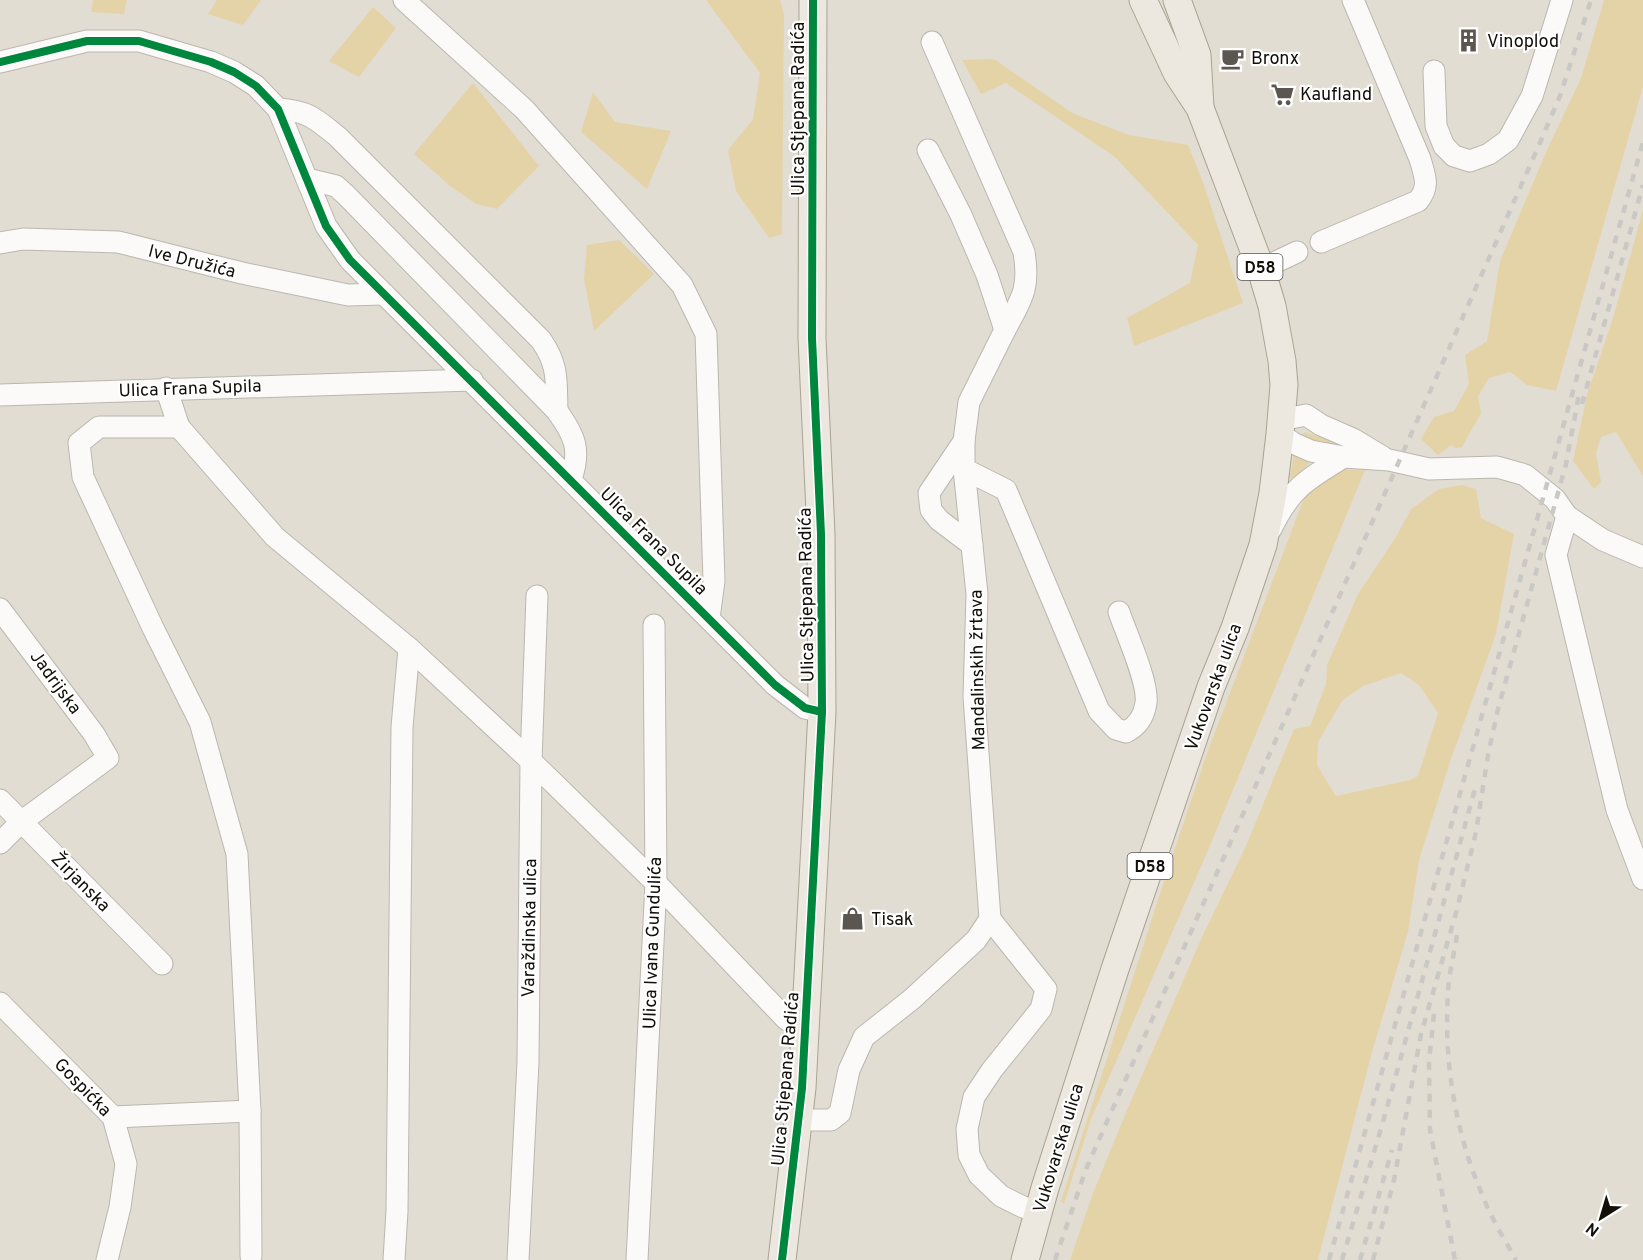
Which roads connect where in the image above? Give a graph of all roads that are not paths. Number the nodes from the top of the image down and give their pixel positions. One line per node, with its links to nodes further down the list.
1 (404, 0): 38 (street)
2 (813, 0): 41 (main road, Ulica Stjepana Radića)
3 (1143, 0): 10 (main road, Vukovarska ulica / D58)
4 (1177, 0): 10 (main road, Vukovarska ulica / D58)
5 (1353, 0): 14 (street)
6 (1562, 0): 9 (street)
7 (932, 42): 19 (street, Mandalinskih žrtava)
8 (0, 62): 11 (street)
9 (1434, 71)
10 (1200, 108): 17 (main road, Vukovarska ulica / D58)
11 (278, 109): 13 (street); 23 (street)
12 (928, 150): 19 (street)
13 (307, 179): 18 (street); 23 (street)
14 (1321, 242)
15 (0, 243): 18 (street, Ive Družića)
16 (1297, 252): 17 (street)
17 (1261, 269): 25 (main road, Vukovarska ulica / D58)
18 (384, 294): 20 (street)
19 (1005, 330): 26 (street, Mandalinskih žrtava)
20 (472, 380): 21 (street, Ulica Frana Supila); 30 (street, Ulica Frana Supila)
21 (166, 388): 22 (street, Ulica Frana Supila); 24 (street)
22 (0, 395)
23 (557, 411): 30 (street)
24 (179, 427): 40 (street); 52 (street)
25 (1280, 428): 27 (street); 28 (street); 33 (main road, Vukovarska ulica / D58)
26 (964, 441): 29 (street, Mandalinskih žrtava); 32 (street)
27 (1344, 457): 28 (street); 33 (street)
28 (1389, 460): 31 (street)
29 (964, 469): 32 (street, Mandalinskih žrtava); 37 (street)
30 (571, 480): 38 (street, Ulica Frana Supila)
31 (1567, 516): 34 (street); 46 (street)
32 (972, 544): 48 (street, Mandalinskih žrtava)
33 (1263, 545): 55 (main road, Vukovarska ulica / D58)
34 (1643, 557)
35 (537, 596): 42 (street, Varaždinska ulica)
36 (0, 609): 44 (street, Jadrijska)
37 (1119, 612)
38 (709, 618): 41 (street, Ulica Frana Supila)
39 (654, 625): 47 (street, Ulica Ivana Gundulića)
40 (409, 648): 42 (street); 58 (street)
41 (822, 712): 51 (main road, Ulica Stjepana Radića)
42 (531, 761): 47 (street); 59 (street, Varaždinska ulica)
43 (0, 800): 44 (street, Žirjanska)
44 (21, 822): 45 (street); 49 (street, Žirjanska)
45 (0, 843)
46 (1643, 879)
47 (656, 883): 51 (street); 60 (street, Ulica Ivana Gundulića)
48 (990, 919): 54 (street); 55 (street)
49 (162, 964)
50 (0, 1003): 53 (street, Gospićka)
51 (806, 1032): 54 (main road, Ulica Stjepana Radića)
52 (250, 1111): 53 (street); 56 (street)
53 (113, 1117): 57 (street, Gospićka)
54 (800, 1120): 61 (main road, Ulica Stjepana Radića)
55 (1038, 1212): 62 (main road, Vukovarska ulica / D58)
56 (252, 1256)
57 (107, 1260)
58 (394, 1260)
59 (518, 1260)
60 (637, 1260)
61 (782, 1260)
62 (1025, 1260)

